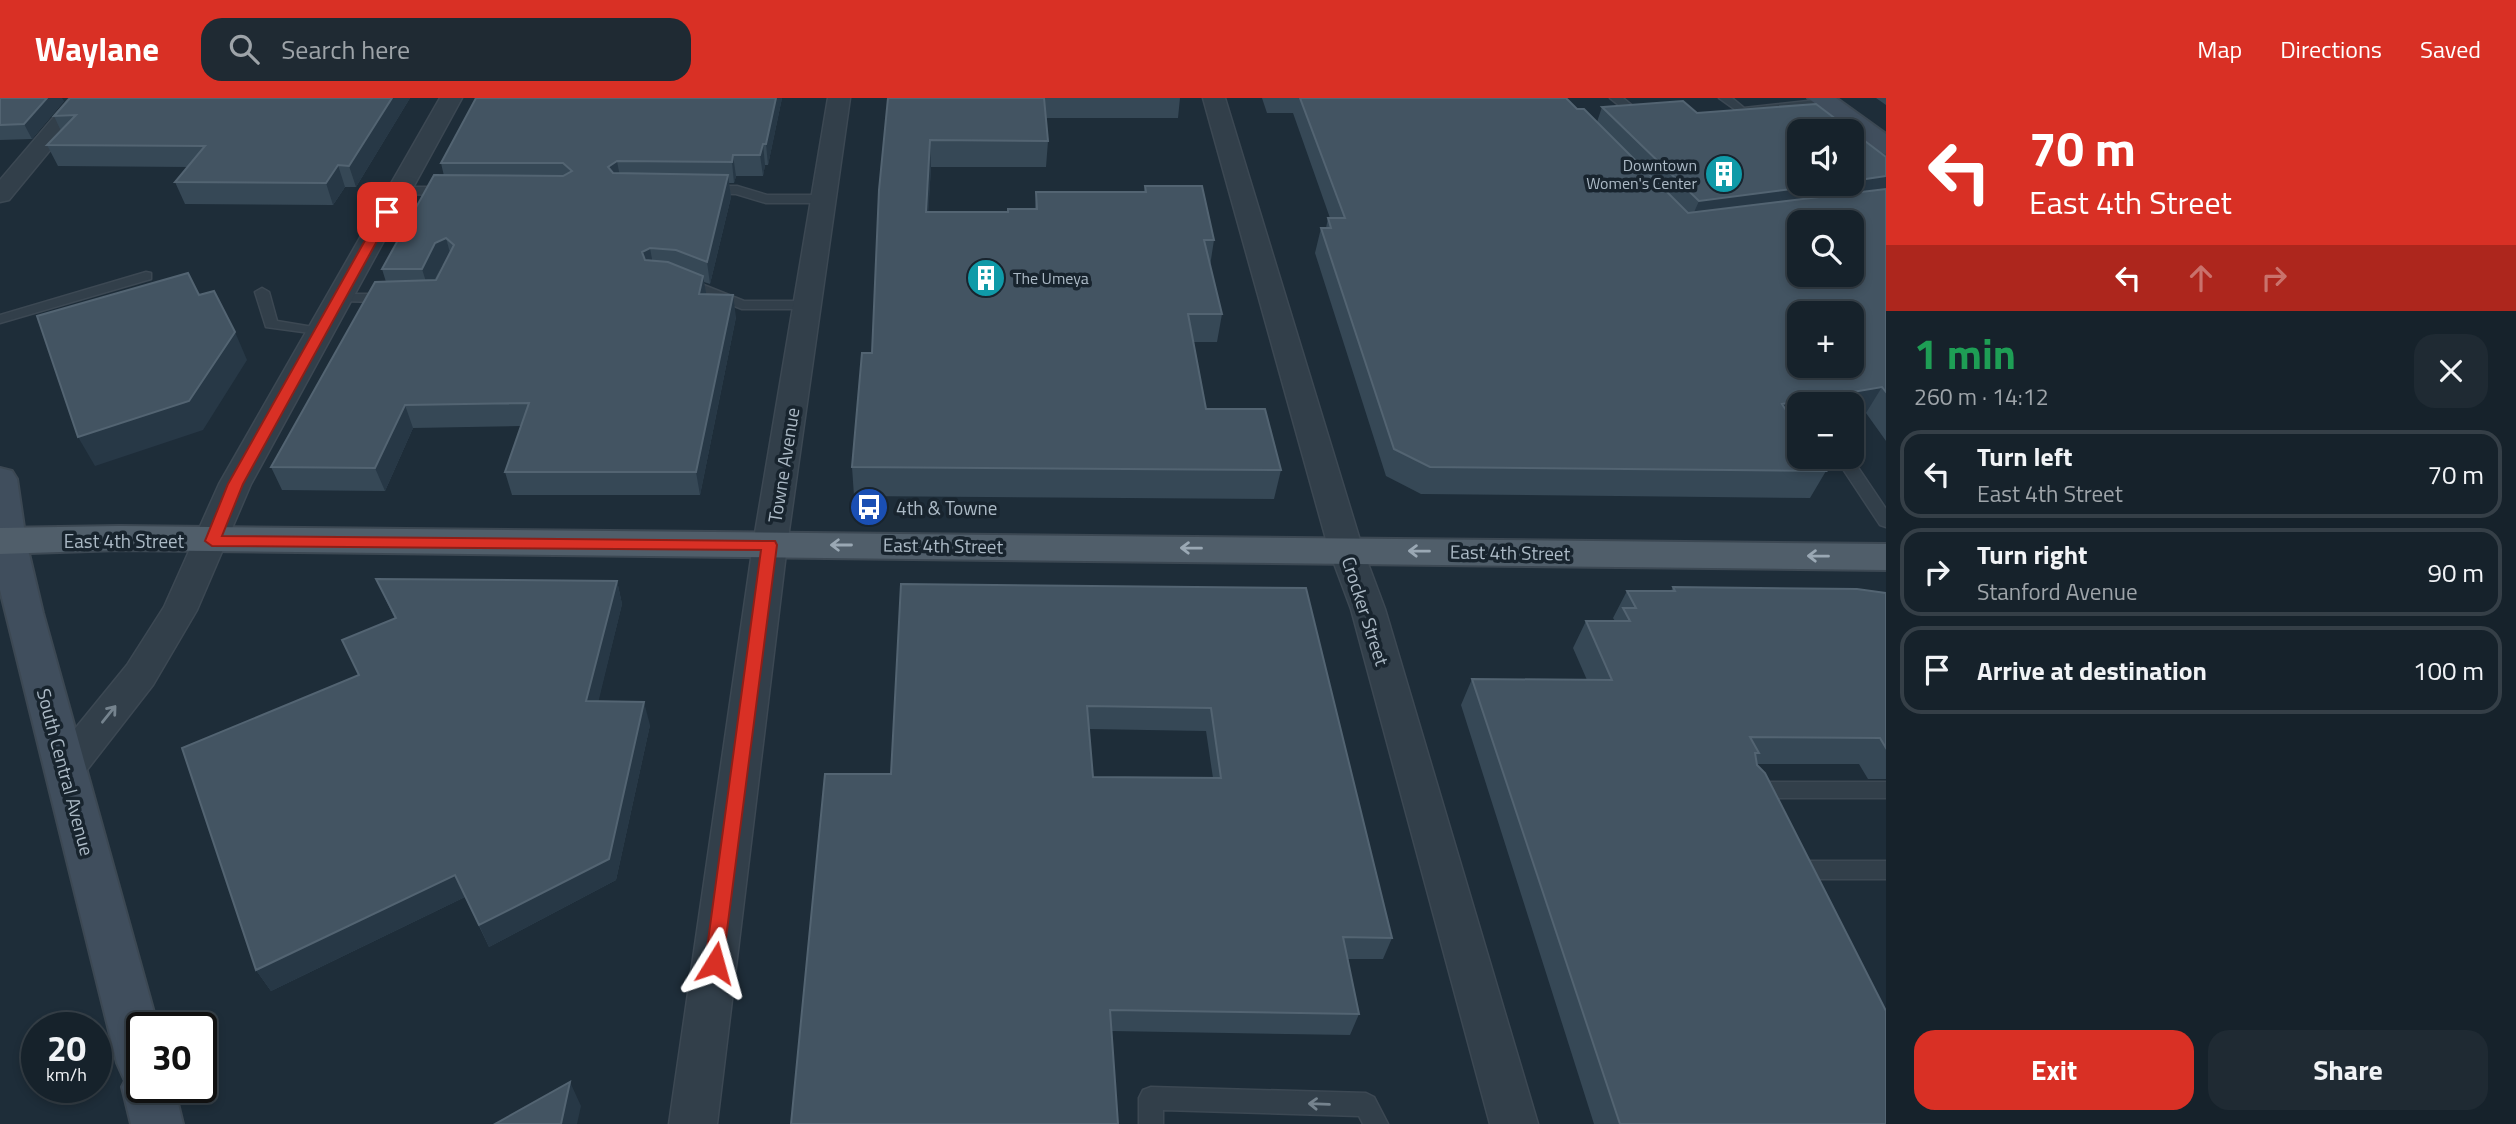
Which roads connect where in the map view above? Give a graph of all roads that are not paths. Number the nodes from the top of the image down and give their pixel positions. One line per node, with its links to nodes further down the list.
1 (82, 98): 11 (street)
2 (451, 98): 14 (street)
3 (839, 98): 18 (street, Towne Avenue)
4 (1214, 98): 33 (street, Crocker Street)
5 (1616, 98): 10 (lane)
6 (1725, 98): 8 (lane)
7 (1823, 100): 8 (lane); 12 (main road)
8 (1740, 110): 9 (lane)
9 (1715, 112)
10 (1651, 117)
11 (43, 141): 13 (street); 17 (street)
12 (1886, 146)
13 (0, 161)
14 (399, 190): 16 (lane); 22 (street)
15 (698, 190): 18 (lane)
16 (457, 191)
17 (0, 195)
18 (824, 199): 24 (street, Towne Avenue)
19 (146, 275): 25 (lane)
20 (674, 278): 24 (lane)
21 (262, 292): 26 (lane)
22 (339, 298): 23 (lane); 26 (street)
23 (402, 298)
24 (807, 306): 32 (street, Towne Avenue)
25 (0, 319)
26 (320, 332): 31 (street)
27 (1851, 469): 29 (lane)
28 (0, 478): 30 (main road, South Central Avenue)
29 (1886, 521)
30 (4, 541): 31 (main road, East 4th Street); 35 (main road, South Central Avenue)
31 (212, 541): 32 (main road, East 4th Street); 35 (street, one-way to 31)
32 (770, 545): 33 (main road, East 4th Street, one-way to 32); 43 (street, Towne Avenue)
33 (1346, 550): 34 (main road, East 4th Street, one-way to 33); 46 (street, Crocker Street)
34 (1886, 557)
35 (66, 768): 40 (main road, South Central Avenue)
36 (1751, 790): 37 (lane)
37 (1886, 790)
38 (1886, 870): 39 (lane)
39 (1807, 894)
40 (129, 1012)
41 (152, 1103): 42 (main road)
42 (157, 1124)
43 (693, 1124)
44 (1151, 1124): 45 (lane, one-way to 44)
45 (1376, 1124)
46 (1514, 1124)

